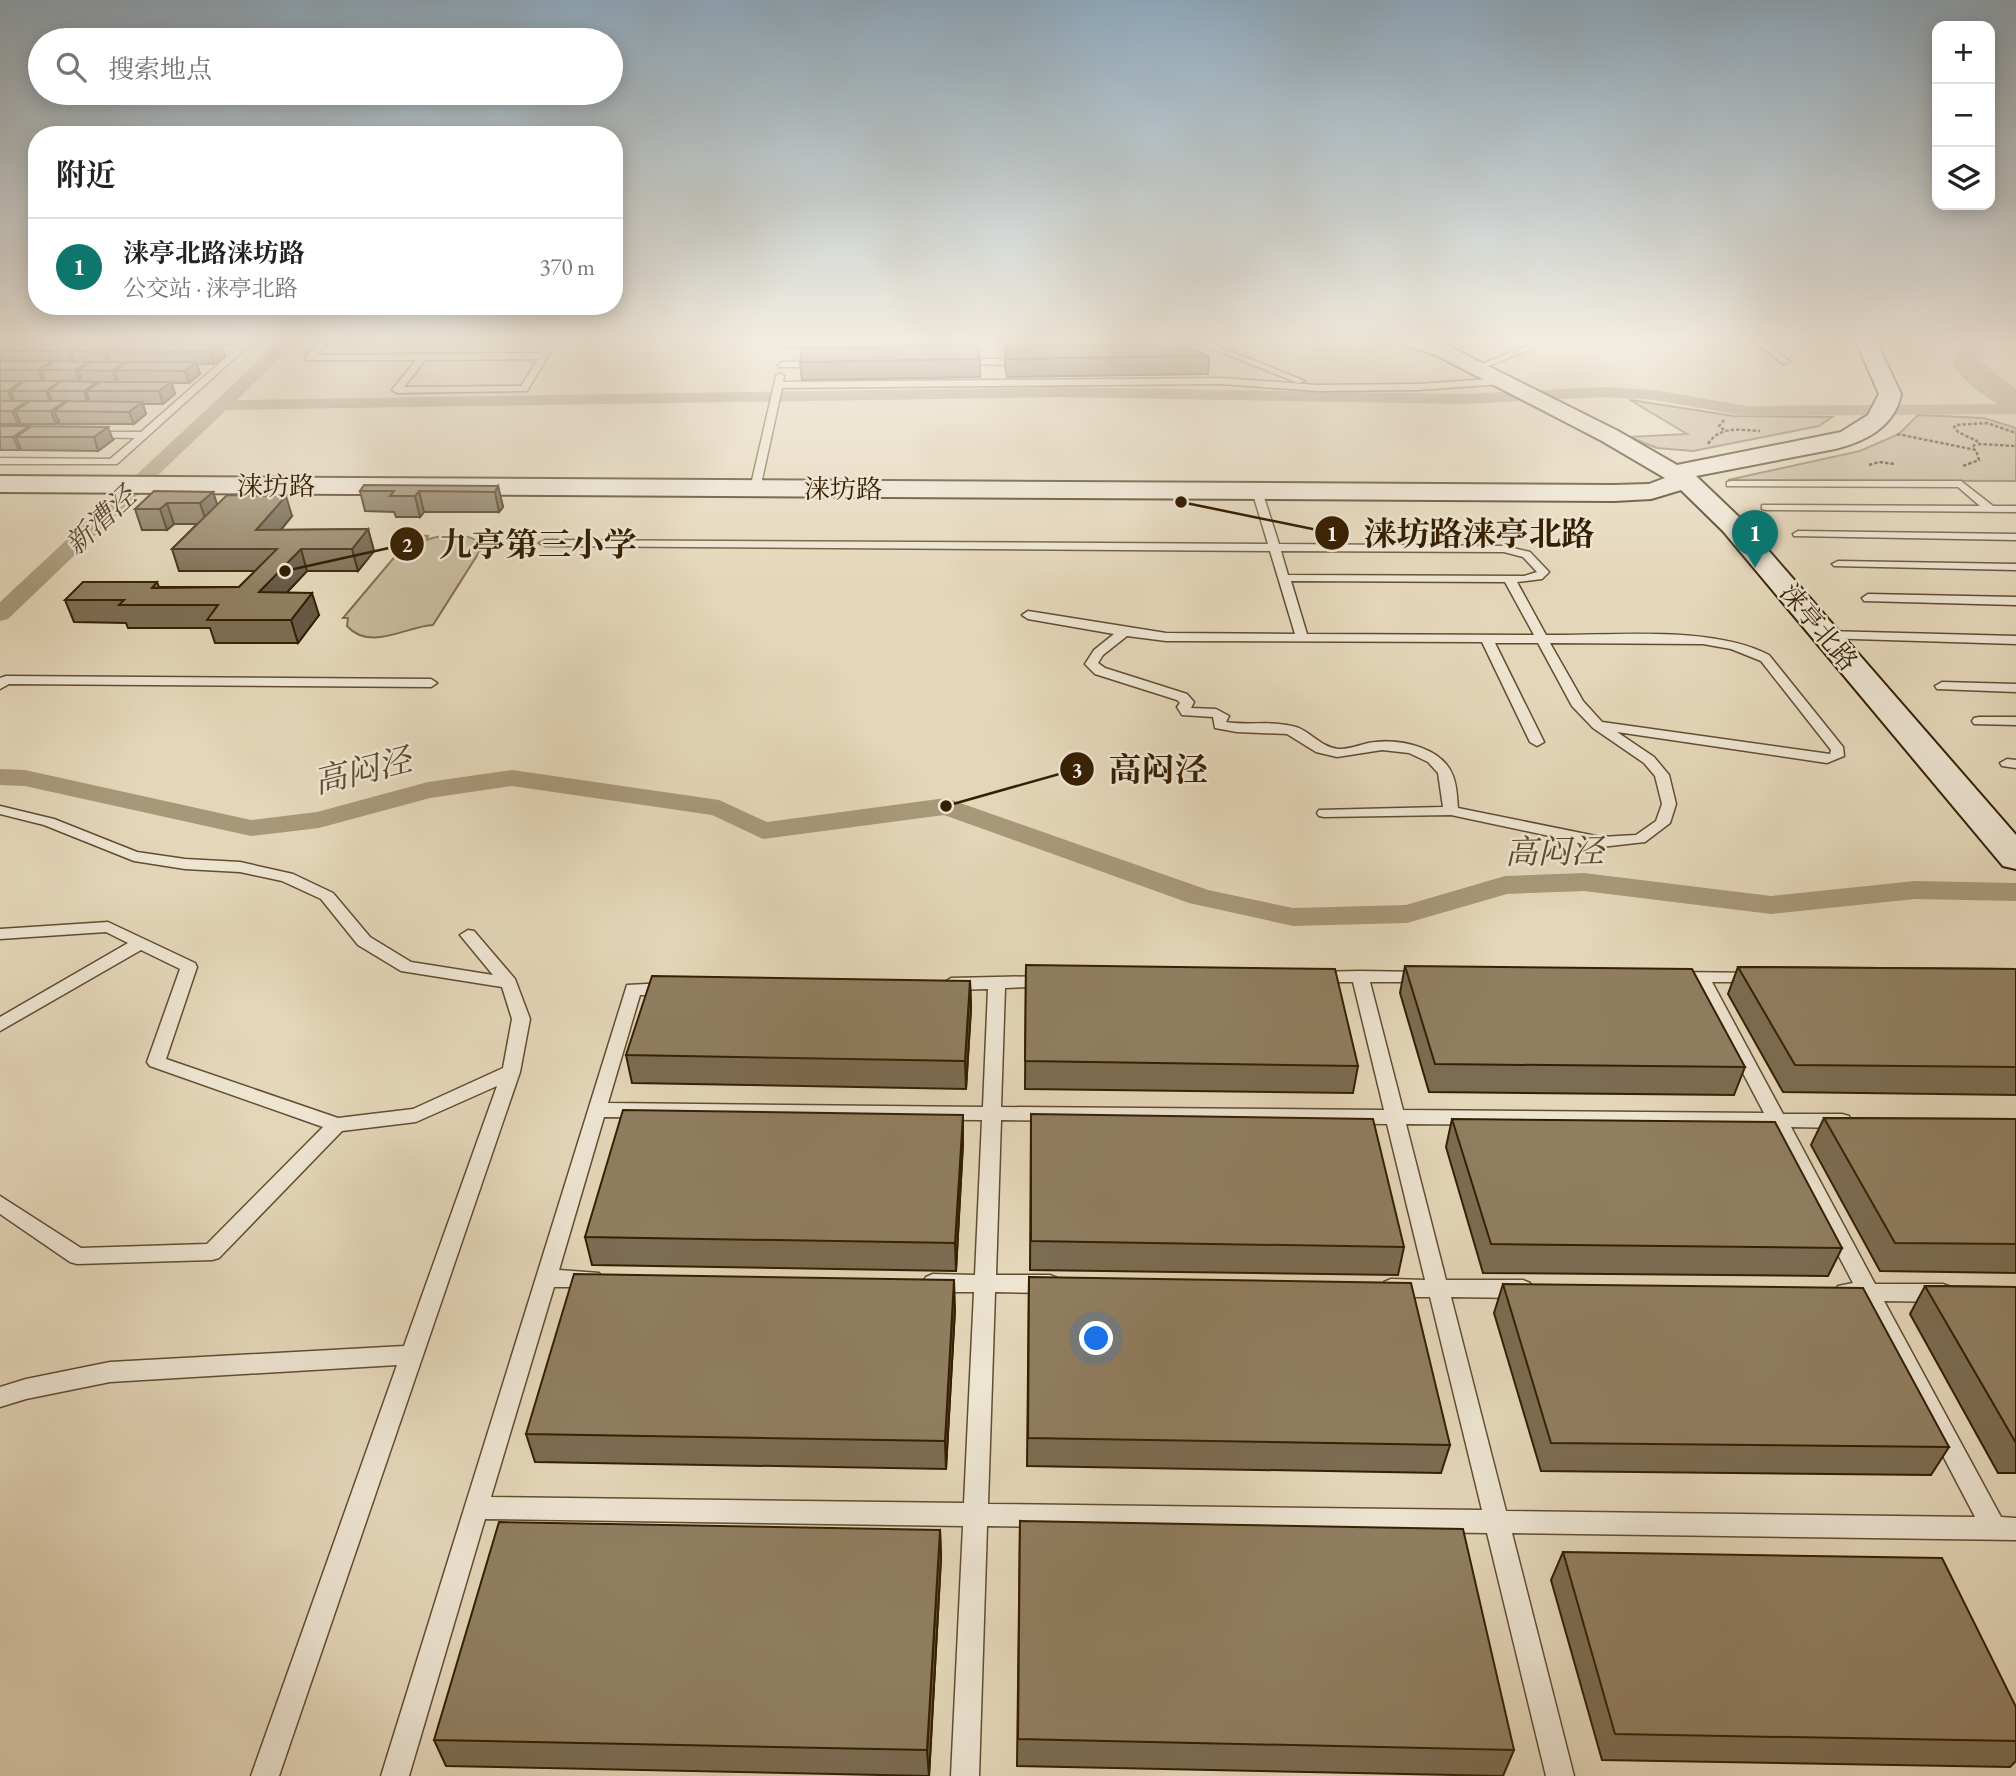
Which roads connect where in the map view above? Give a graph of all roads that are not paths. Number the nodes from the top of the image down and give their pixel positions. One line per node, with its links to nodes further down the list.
1 (158, 422): 6 (lane)
2 (770, 422): 11 (lane)
3 (1583, 422): 8 (street, 涞亭北路)
4 (1876, 422): 8 (street, 涞坊路)
5 (79, 434): 6 (lane)
6 (144, 435): 7 (lane)
7 (0, 461)
8 (1679, 476): 12 (street, 涞坊路); 28 (street, 涞亭北路)
9 (0, 484): 11 (street, 涞坊路)
10 (1731, 484): 14 (lane)
11 (755, 489): 12 (street, 涞坊路)
12 (1257, 491): 19 (lane)
13 (1766, 507): 14 (lane)
14 (1992, 509): 15 (lane)
15 (2014, 511)
16 (1798, 534): 17 (lane)
17 (2016, 537)
18 (545, 542): 19 (lane)
19 (1275, 547): 22 (lane); 23 (lane)
20 (1838, 564): 21 (lane)
21 (2016, 566)
22 (1284, 578): 23 (lane); 29 (lane)
23 (1510, 579): 31 (lane)
24 (1868, 598): 25 (lane)
25 (2016, 601)
26 (1028, 615): 27 (lane)
27 (1124, 632): 29 (lane); 42 (lane)
28 (1826, 635): 32 (lane); 44 (street, 涞亭北路)
29 (1302, 638): 30 (lane)
30 (1487, 639): 31 (lane); 40 (lane)
31 (1542, 639): 39 (lane); 39 (lane)
32 (2013, 643)
33 (431, 683): 34 (lane)
34 (0, 685)
35 (1942, 686): 36 (lane)
36 (2016, 688)
37 (1979, 720): 38 (lane)
38 (2016, 721)
39 (1598, 725): 42 (lane)
40 (1537, 741)
41 (0, 810): 55 (lane)
42 (1451, 810): 43 (lane)
43 (1324, 813)
44 (2016, 858)
45 (0, 934): 47 (lane)
46 (468, 934): 55 (lane)
47 (140, 943): 59 (lane); 66 (lane)
48 (1360, 976): 49 (lane); 53 (lane); 63 (lane)
49 (1442, 976)
50 (1660, 977): 51 (lane)
51 (1701, 977): 52 (lane); 64 (lane)
52 (1769, 977)
53 (1290, 978)
54 (1067, 982): 56 (lane)
55 (509, 983): 60 (lane)
56 (997, 983): 57 (lane); 62 (lane)
57 (929, 984)
58 (687, 988): 61 (lane)
59 (0, 1025)
60 (511, 1072): 66 (lane); 79 (lane)
61 (596, 1110): 62 (lane); 68 (lane)
62 (991, 1113): 63 (lane); 71 (lane)
63 (1395, 1117): 64 (lane); 74 (lane)
64 (1777, 1120): 65 (lane); 77 (lane)
65 (1857, 1121)
66 (337, 1125): 67 (lane)
67 (0, 1204)
68 (545, 1278): 69 (lane); 81 (lane)
69 (614, 1279)
70 (916, 1282): 71 (lane)
71 (985, 1283): 72 (lane); 82 (lane)
72 (1067, 1284)
73 (1369, 1287): 74 (lane)
74 (1438, 1288): 75 (lane); 83 (lane)
75 (1549, 1289)
76 (1827, 1292): 77 (lane)
77 (1869, 1293): 78 (lane); 84 (lane)
78 (1963, 1294)
79 (413, 1355): 80 (lane); 85 (lane)
80 (0, 1397)
81 (476, 1507): 82 (lane); 86 (lane)
82 (975, 1514): 83 (lane); 87 (lane)
83 (1497, 1521): 84 (lane); 88 (lane)
84 (2005, 1528)
85 (265, 1776)
86 (395, 1776)
87 (965, 1776)
88 (1560, 1776)

